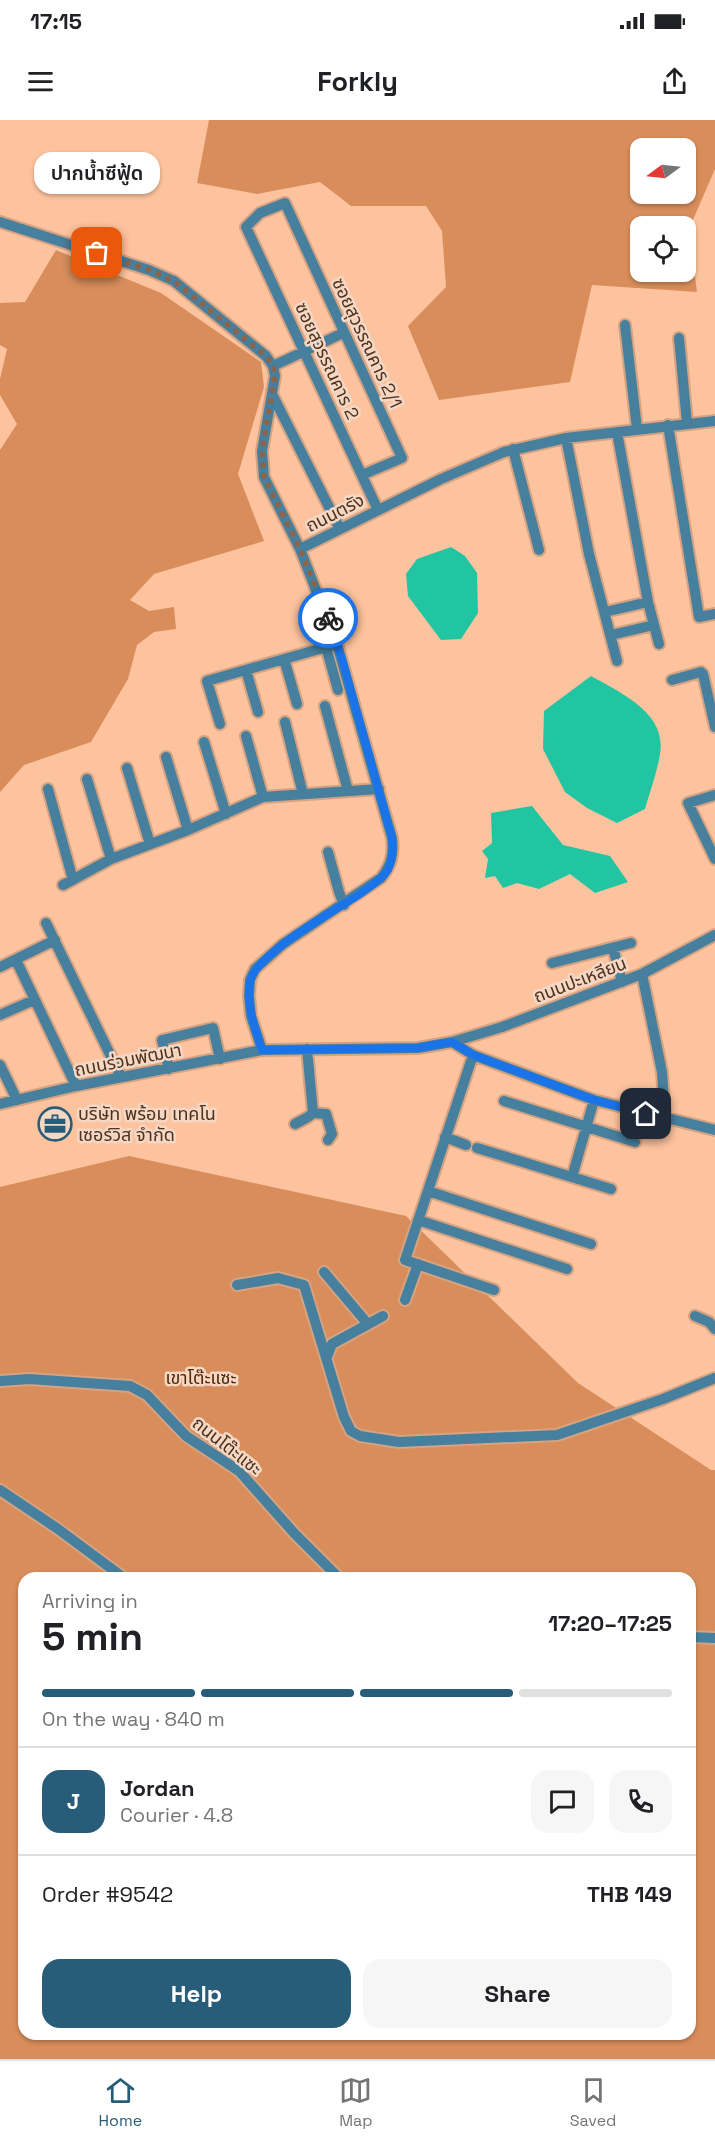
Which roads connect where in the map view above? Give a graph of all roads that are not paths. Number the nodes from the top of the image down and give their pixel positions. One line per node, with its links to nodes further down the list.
1 (285, 203): 4 (street, ซอยสุวรรณคาร 2/1); 6 (street, ซอยสุวรรณคาร 2)
2 (0, 222): 7 (street)
3 (625, 325): 12 (street)
4 (344, 333): 6 (street); 16 (street, ซอยสุวรรณคาร 2/1)
5 (679, 338): 10 (street)
6 (304, 352): 7 (street); 16 (street, ซอยสุวรรณคาร 2)
7 (273, 366): 8 (street)
8 (272, 394): 18 (street); 19 (street)
9 (715, 421): 10 (street, ถนนตรัง)
10 (687, 423): 11 (street, ถนนตรัง)
11 (668, 425): 12 (street, ถนนตรัง); 23 (street)
12 (637, 429): 13 (street, ถนนตรัง)
13 (617, 432): 14 (street, ถนนตรัง); 21 (street)
14 (566, 438): 15 (street, ถนนตรัง); 22 (street)
15 (513, 449): 17 (street, ถนนตรัง); 20 (street)
16 (362, 475): 17 (street, ซอยสุวรรณคาร 2)
17 (378, 510): 18 (street, ถนนตรัง)
18 (340, 529): 19 (street, ถนนตรัง)
19 (300, 549): 26 (street, ถนนตรัง)
20 (539, 550)
21 (648, 602): 22 (street); 24 (street)
22 (605, 612): 25 (street)
23 (715, 614)
24 (654, 625): 25 (street); 27 (street)
25 (611, 635): 30 (street)
26 (337, 644): 28 (street); 46 (street, ถนนตรัง)
27 (659, 644)
28 (326, 647): 29 (street); 33 (street)
29 (284, 659): 31 (street); 34 (street)
30 (617, 661)
31 (246, 670): 36 (street); 38 (street)
32 (672, 680): 39 (street)
33 (338, 690)
34 (297, 704)
35 (325, 706): 47 (street)
36 (258, 712)
37 (285, 722): 48 (street)
38 (220, 724)
39 (715, 727)
40 (246, 736): 50 (street)
41 (204, 742): 51 (street)
42 (166, 757): 52 (street)
43 (127, 768): 53 (street)
44 (87, 779): 55 (street)
45 (48, 789): 55 (street)
46 (379, 789): 47 (street); 57 (street, ถนนตรัง)
47 (348, 791): 48 (street)
48 (303, 794): 50 (street)
49 (715, 795): 56 (street)
50 (263, 797): 51 (street)
51 (226, 813): 52 (street)
52 (188, 830): 53 (street)
53 (150, 844): 55 (street)
54 (328, 852): 57 (street)
55 (111, 859)
56 (715, 859)
57 (345, 905): 72 (street, ถนนตรัง)
58 (46, 923): 60 (street)
59 (715, 935): 66 (street, ถนนปะเหลียน)
60 (55, 940): 63 (street); 77 (street)
61 (631, 943): 62 (street)
62 (613, 948): 64 (street); 67 (street)
63 (16, 960): 65 (street); 68 (street)
64 (552, 963)
65 (0, 967)
66 (642, 974): 67 (street, ถนนปะเหลียน); 84 (street)
67 (622, 982): 70 (street, ถนนปะเหลียน)
68 (34, 1000): 69 (street); 78 (street)
69 (0, 1015)
70 (452, 1042): 71 (street); 73 (street)
71 (307, 1049): 72 (street); 83 (street)
72 (262, 1050): 74 (street, ถนนร่วมพัฒนา)
73 (473, 1055): 80 (street); 88 (street)
74 (220, 1059): 76 (street, ถนนร่วมพัฒนา); 76 (street)
75 (0, 1065): 79 (street)
76 (169, 1069): 77 (street, ถนนร่วมพัฒนา)
77 (121, 1077): 78 (street, ถนนร่วมพัฒนา)
78 (76, 1086): 79 (street, ถนนร่วมพัฒนา)
79 (17, 1100): 82 (street, ถนนร่วมพัฒนา)
80 (594, 1100): 84 (street); 86 (street)
81 (504, 1101): 86 (street)
82 (0, 1104)
83 (313, 1113): 85 (street); 89 (street)
84 (665, 1118): 87 (street)
85 (295, 1124)
86 (587, 1127): 90 (street); 93 (street)
87 (715, 1130)
88 (445, 1137): 91 (street); 95 (street)
89 (328, 1140)
90 (635, 1142)
91 (466, 1145)
92 (477, 1148): 93 (street)
93 (572, 1177): 94 (street)
94 (611, 1189)
95 (428, 1191): 96 (street); 97 (street)
96 (417, 1220): 98 (street); 99 (street)
97 (591, 1244)
98 (418, 1264): 102 (street); 103 (street)
99 (567, 1269)
100 (324, 1272): 106 (street)
101 (237, 1285): 108 (street)
102 (494, 1290)
103 (405, 1300)
104 (383, 1316): 106 (street)
105 (695, 1316): 107 (street)
106 (367, 1323): 108 (street)
107 (715, 1329)
108 (327, 1357): 109 (street)
109 (715, 1378)
110 (0, 1381): 113 (street, ถนนโต๊ะแซะ)
111 (0, 1490): 112 (street)
112 (116, 1572)
113 (333, 1572)
114 (696, 1637): 115 (street)
115 (715, 1638)

